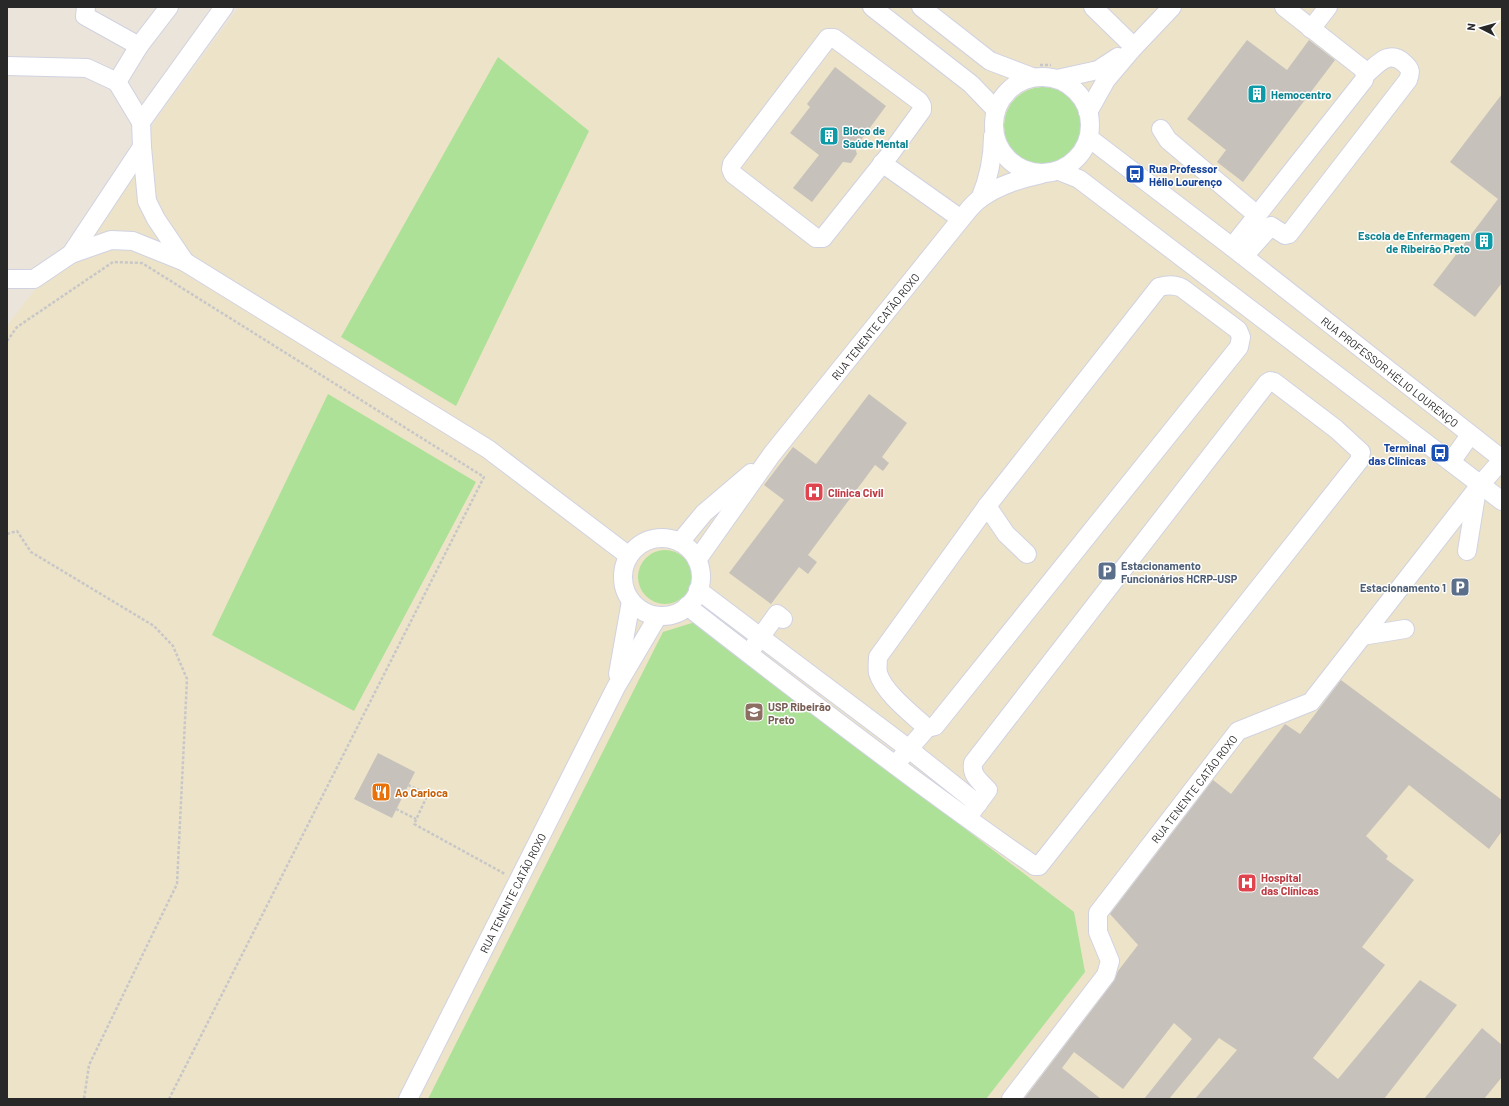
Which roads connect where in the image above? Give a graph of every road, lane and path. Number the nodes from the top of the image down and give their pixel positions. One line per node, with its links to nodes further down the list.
1 (86, 7): 11 (street)
2 (169, 7): 11 (street)
3 (224, 7): 20 (street)
4 (872, 7): 18 (street)
5 (922, 7): 14 (street)
6 (1093, 7): 12 (street)
7 (1172, 7): 12 (street)
8 (1284, 7): 10 (street)
9 (1328, 7): 10 (street)
10 (1311, 29): 16 (street)
11 (140, 46): 17 (street)
12 (1134, 47): 15 (street); 19 (street)
13 (7, 66): 17 (street)
14 (1036, 71): 15 (street); 15 (path); 18 (street)
15 (1054, 72): 19 (street)
16 (1365, 75): 28 (street); 30 (street)
17 (117, 82): 20 (street)
18 (996, 110): 22 (street, RUA TENENTE CATÃO ROXO)
19 (1088, 112): 23 (street)
20 (141, 122): 24 (street)
21 (1161, 129): 28 (street)
22 (994, 132): 26 (street); 27 (street, RUA TENENTE CATÃO ROXO)
23 (1088, 138): 26 (street); 30 (street, RUA PROFESSOR HÉLIO LOURENÇO)
24 (142, 147): 31 (street); 32 (street)
25 (882, 163): 25 (street); 29 (street)
26 (1050, 173): 27 (street, RUA TENENTE CATÃO ROXO); 38 (street)
27 (980, 199): 29 (street, RUA TENENTE CATÃO ROXO)
28 (1257, 215): 30 (street)
29 (961, 219): 36 (street, RUA TENENTE CATÃO ROXO)
30 (1238, 252): 35 (street, RUA PROFESSOR HÉLIO LOURENÇO)
31 (70, 254): 32 (street); 33 (street)
32 (185, 262): 46 (street)
33 (7, 279)
34 (7, 341): 74 (path)
35 (1470, 435): 37 (street, RUA PROFESSOR HÉLIO LOURENÇO); 38 (street)
36 (772, 454): 43 (street, RUA TENENTE CATÃO ROXO); 47 (street, RUA TENENTE CATÃO ROXO)
37 (1502, 460): 39 (street, RUA TENENTE CATÃO ROXO)
38 (1451, 462): 39 (street)
39 (1479, 486): 40 (street); 44 (street); 54 (street, RUA TENENTE CATÃO ROXO)
40 (1502, 501)
41 (987, 506): 45 (street); 63 (street); 63 (street)
42 (7, 534): 73 (path)
43 (680, 542): 46 (street); 47 (street)
44 (1467, 551)
45 (1027, 554)
46 (629, 556): 49 (street)
47 (697, 560): 48 (street)
48 (698, 590): 50 (street); 55 (street)
49 (631, 601): 51 (street); 58 (street, RUA TENENTE CATÃO ROXO)
50 (687, 606): 51 (street); 56 (street)
51 (658, 616): 58 (street, RUA TENENTE CATÃO ROXO)
52 (783, 619): 55 (street)
53 (1405, 629): 54 (street)
54 (1362, 636): 76 (street, RUA TENENTE CATÃO ROXO)
55 (760, 637): 56 (street); 57 (street)
56 (749, 654): 60 (street)
57 (809, 675): 59 (street); 60 (street)
58 (616, 687): 72 (street, RUA TENENTE CATÃO ROXO)
59 (830, 691): 61 (street); 62 (street)
60 (797, 692): 61 (street)
61 (817, 707): 64 (street)
62 (860, 714): 64 (street); 65 (street)
63 (927, 728): 65 (street)
64 (848, 731): 66 (street)
65 (909, 750): 66 (street); 68 (street)
66 (895, 765): 70 (street)
67 (408, 785): 71 (path)
68 (978, 804): 70 (street); 70 (street)
69 (396, 809): 71 (path)
70 (967, 818)
71 (416, 819): 72 (path)
72 (518, 881): 75 (street, RUA TENENTE CATÃO ROXO)
73 (84, 1099)
74 (169, 1099)
75 (408, 1099)
76 (1010, 1099)

